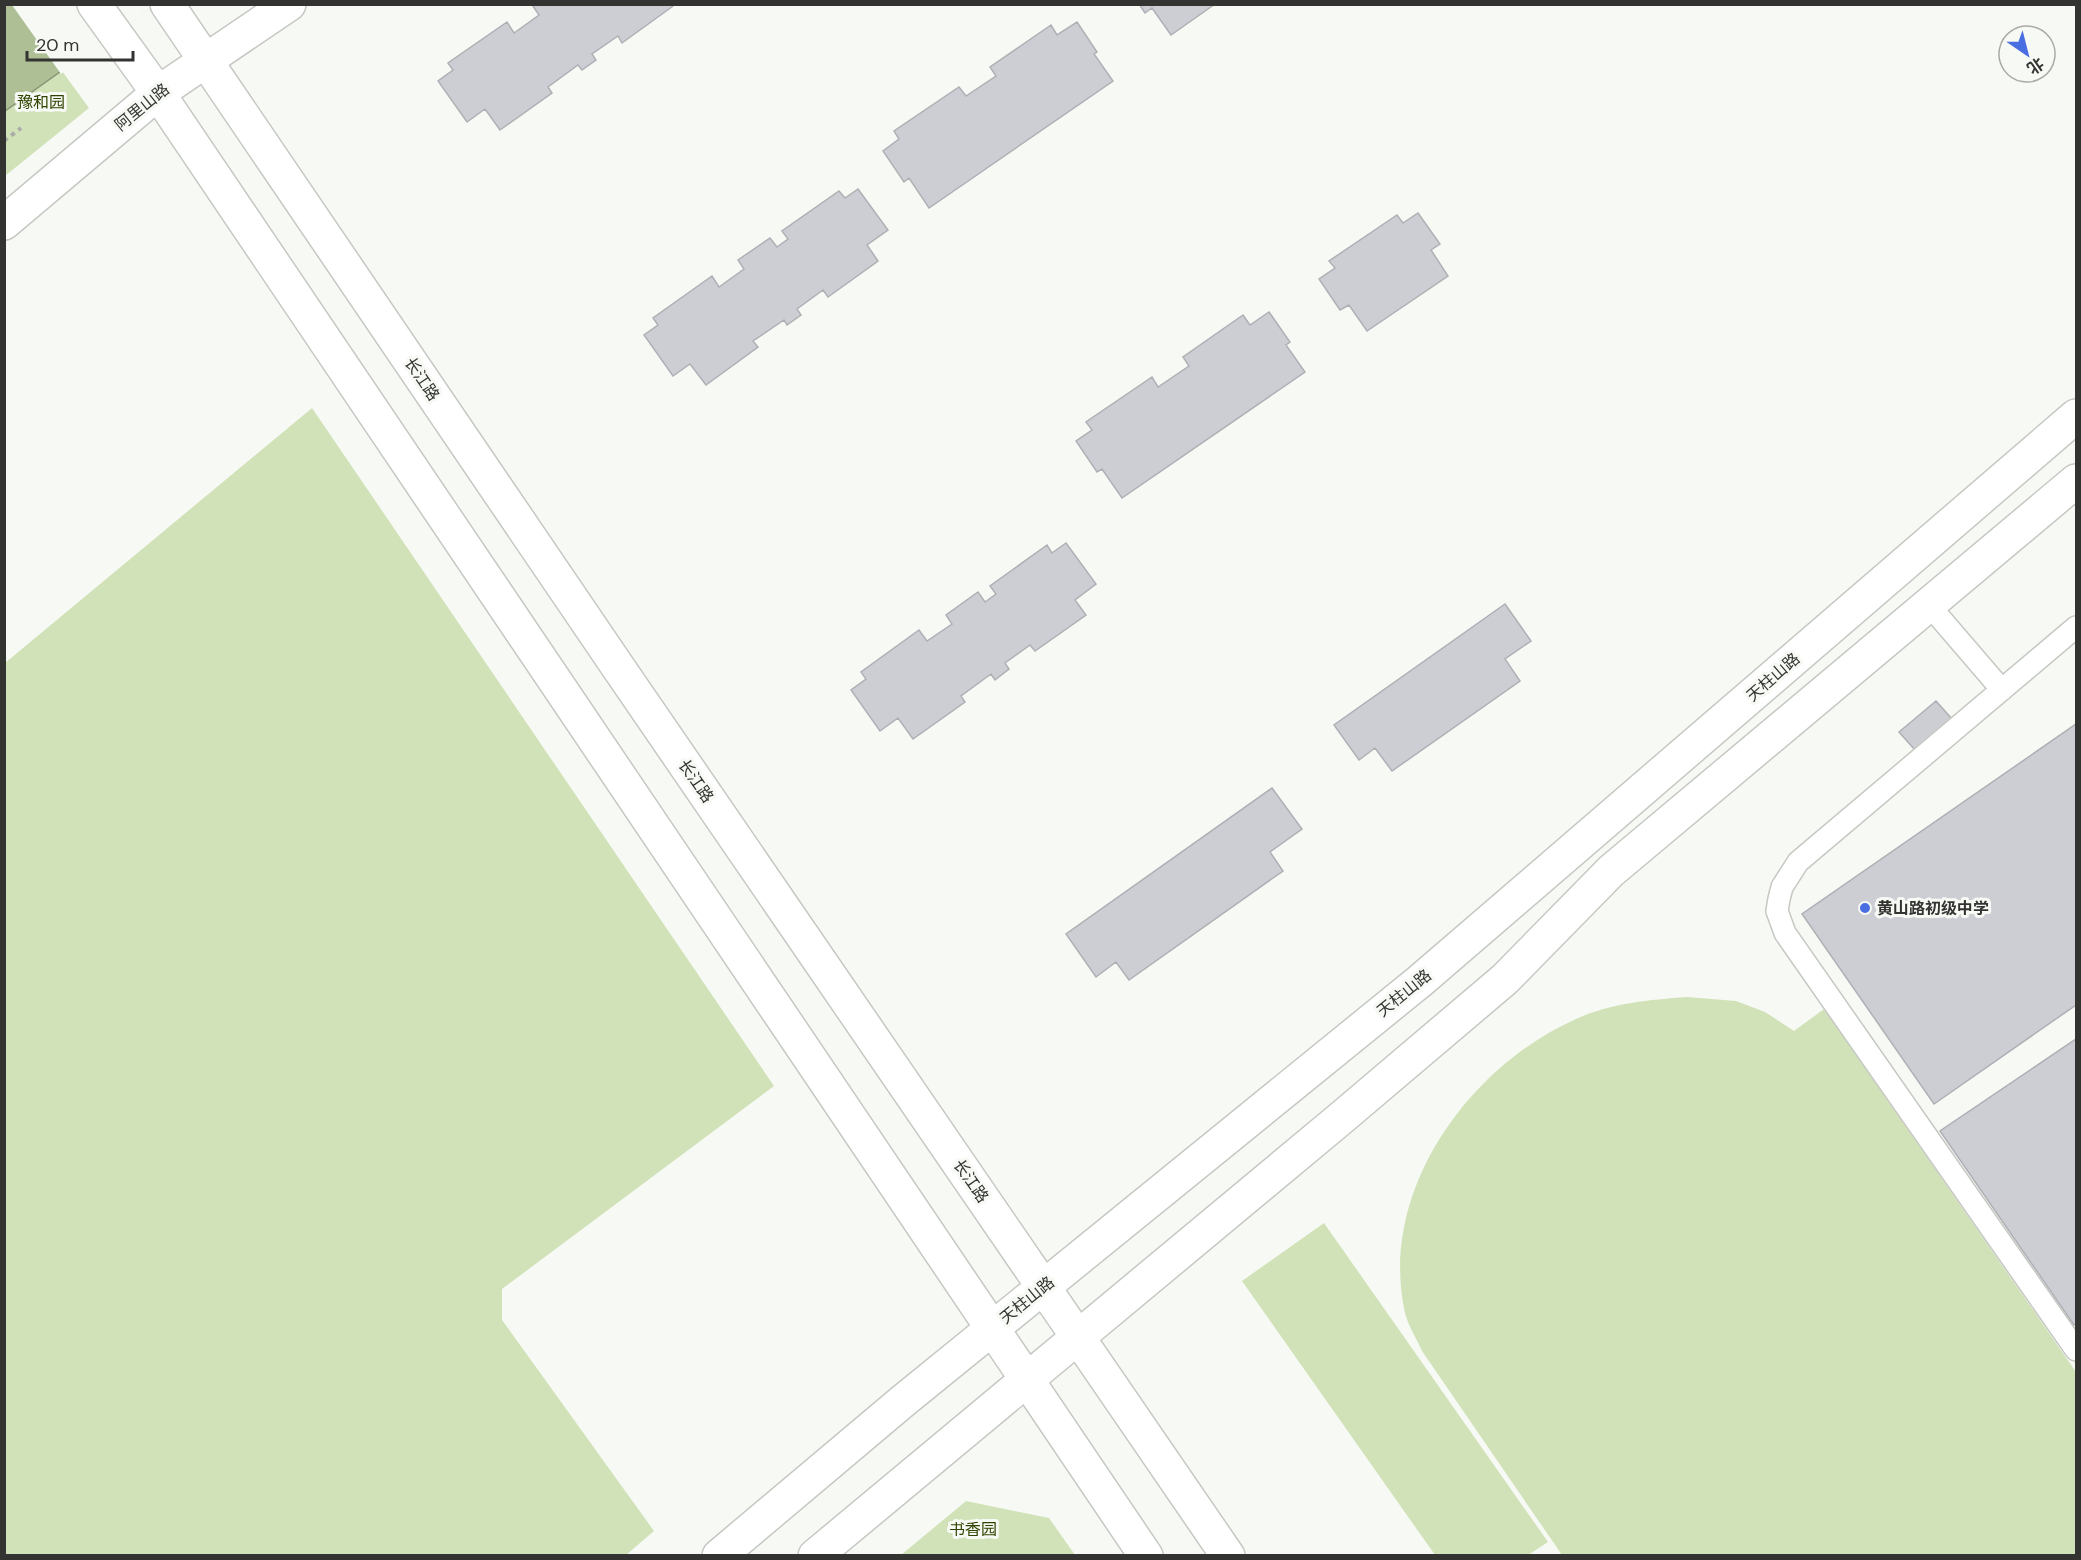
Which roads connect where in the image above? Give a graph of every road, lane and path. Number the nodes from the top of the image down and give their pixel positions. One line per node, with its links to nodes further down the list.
1 (94, 4): 5 (street)
2 (167, 4): 4 (street, 长江路)
3 (289, 4): 4 (street, 阿里山路)
4 (206, 60): 5 (street, 阿里山路); 14 (street, 长江路)
5 (158, 93): 8 (street, 阿里山路); 15 (street)
6 (21, 128): 7 (path)
7 (4, 141)
8 (4, 223)
9 (2076, 416): 14 (street, 天柱山路)
10 (2074, 488): 11 (street)
11 (1929, 605): 13 (lane); 16 (street)
12 (2076, 627): 13 (lane)
13 (2002, 690): 17 (lane)
14 (1044, 1287): 15 (street, 天柱山路); 16 (street, 长江路)
15 (992, 1328): 18 (street); 19 (street, 天柱山路)
16 (1078, 1336): 18 (street); 22 (street, 长江路)
17 (2076, 1350)
18 (1027, 1380): 20 (street); 21 (street)
19 (719, 1556)
20 (815, 1556)
21 (1146, 1556)
22 (1228, 1556)

